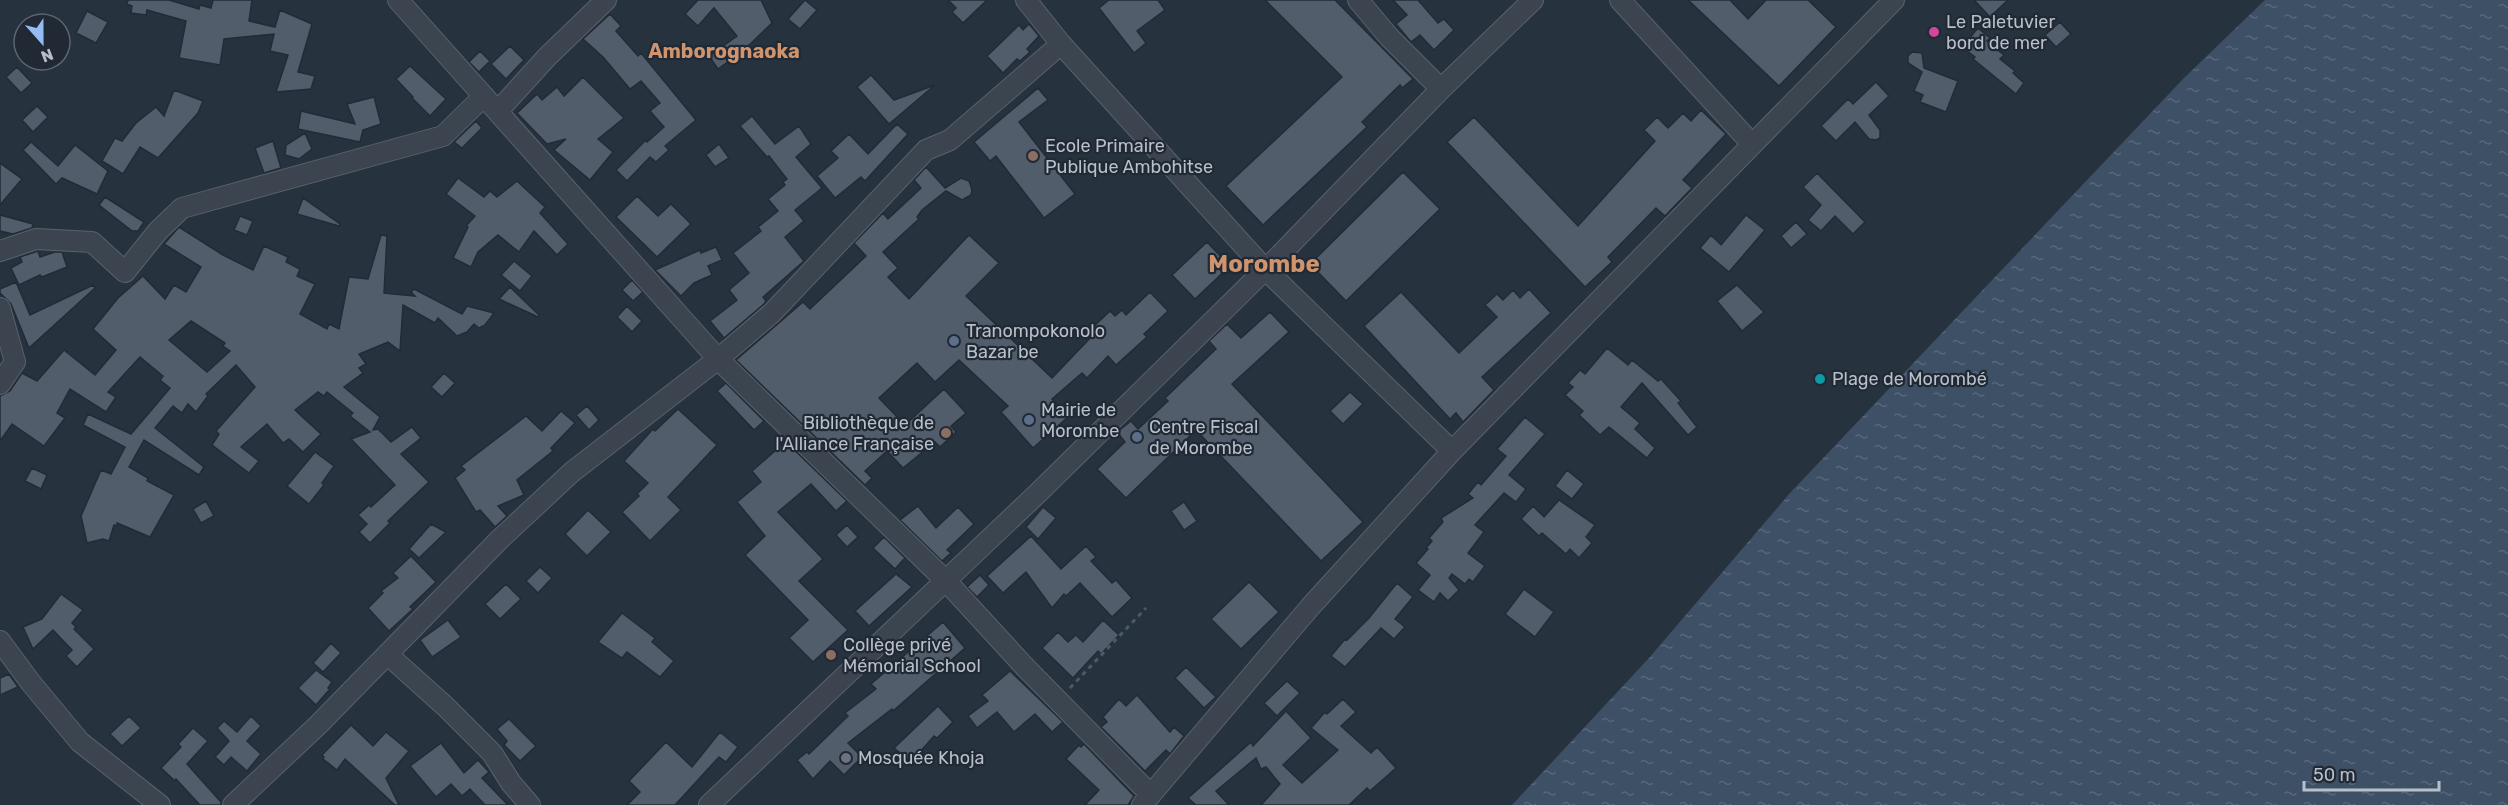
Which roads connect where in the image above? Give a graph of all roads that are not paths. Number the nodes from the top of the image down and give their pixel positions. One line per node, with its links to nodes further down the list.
1 (398, 0): 10 (street)
2 (606, 0): 11 (street)
3 (1358, 0): 9 (street)
4 (1533, 0): 9 (street)
5 (1620, 0): 12 (street)
6 (1894, 0): 12 (street)
7 (1032, 2): 8 (street)
8 (1061, 44): 14 (street); 16 (street)
9 (1441, 89): 14 (street)
10 (484, 96): 11 (street); 13 (street)
11 (498, 111): 16 (street)
12 (1752, 144): 18 (street)
13 (0, 251)
14 (1264, 268): 18 (street); 19 (street)
15 (0, 308): 17 (street)
16 (718, 360): 19 (street); 21 (street)
17 (0, 384)
18 (1452, 451): 22 (street)
19 (946, 582): 22 (street); 26 (street)
20 (0, 640): 23 (street)
21 (387, 654): 24 (street); 25 (street)
22 (1146, 800)
23 (160, 805)
24 (233, 805)
25 (530, 805)
26 (709, 805)

